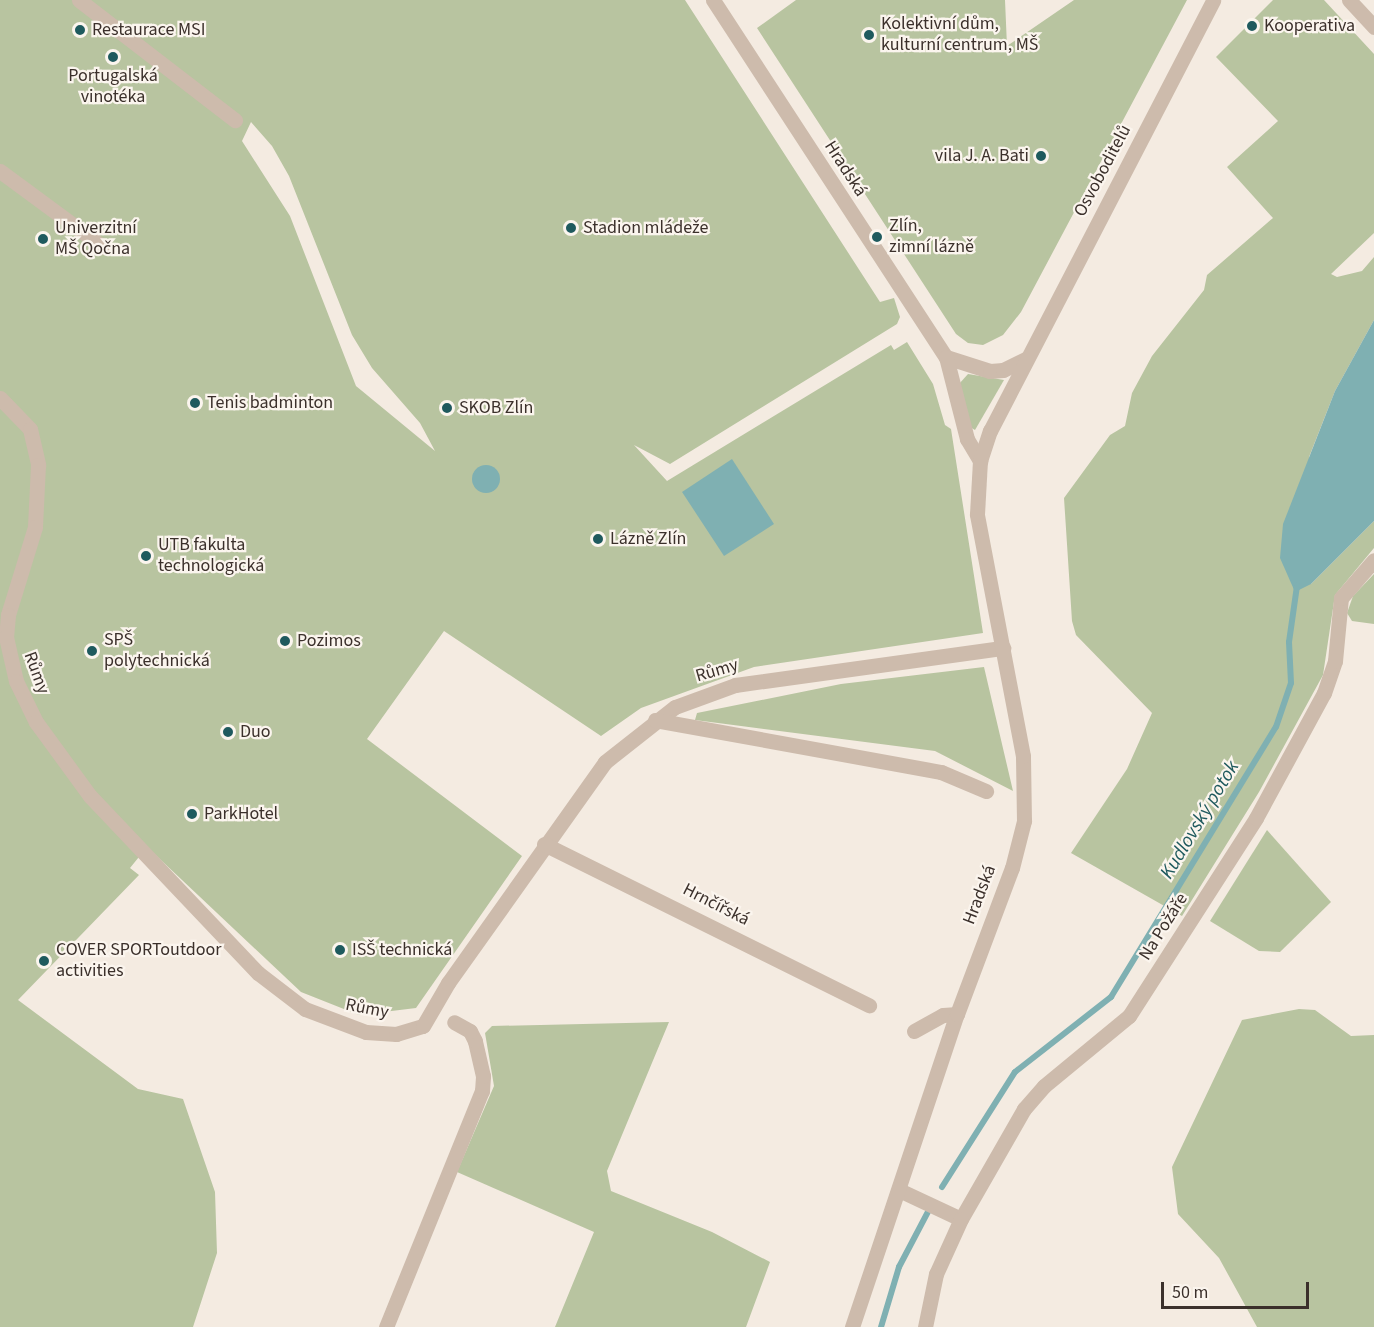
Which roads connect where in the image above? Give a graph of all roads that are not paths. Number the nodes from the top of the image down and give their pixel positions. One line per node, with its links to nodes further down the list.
1 (79, 0): 6 (street)
2 (713, 0): 9 (street, Hradská)
3 (1213, 0): 10 (street, Osvoboditelů)
4 (1349, 0): 5 (street)
5 (1374, 27)
6 (235, 120)
7 (0, 171): 8 (street)
8 (103, 247)
9 (946, 357): 10 (street); 12 (street, Hradská)
10 (1026, 359): 12 (street, Hradská)
11 (0, 398): 17 (street, Růmy)
12 (980, 461): 14 (street, Hradská)
13 (1374, 560): 23 (street, Na Požáře)
14 (1003, 648): 15 (street, Růmy); 19 (street, Hradská)
15 (655, 720): 16 (street); 17 (street, Růmy)
16 (986, 791)
17 (544, 844): 18 (street, Hrnčířská)
18 (869, 1005)
19 (957, 1014): 21 (street); 22 (street, Hradská)
20 (454, 1022): 24 (street)
21 (914, 1031)
22 (899, 1190): 23 (street); 25 (street, Hradská)
23 (961, 1219): 26 (street, Na Požáře)
24 (386, 1327)
25 (852, 1327)
26 (925, 1327)

